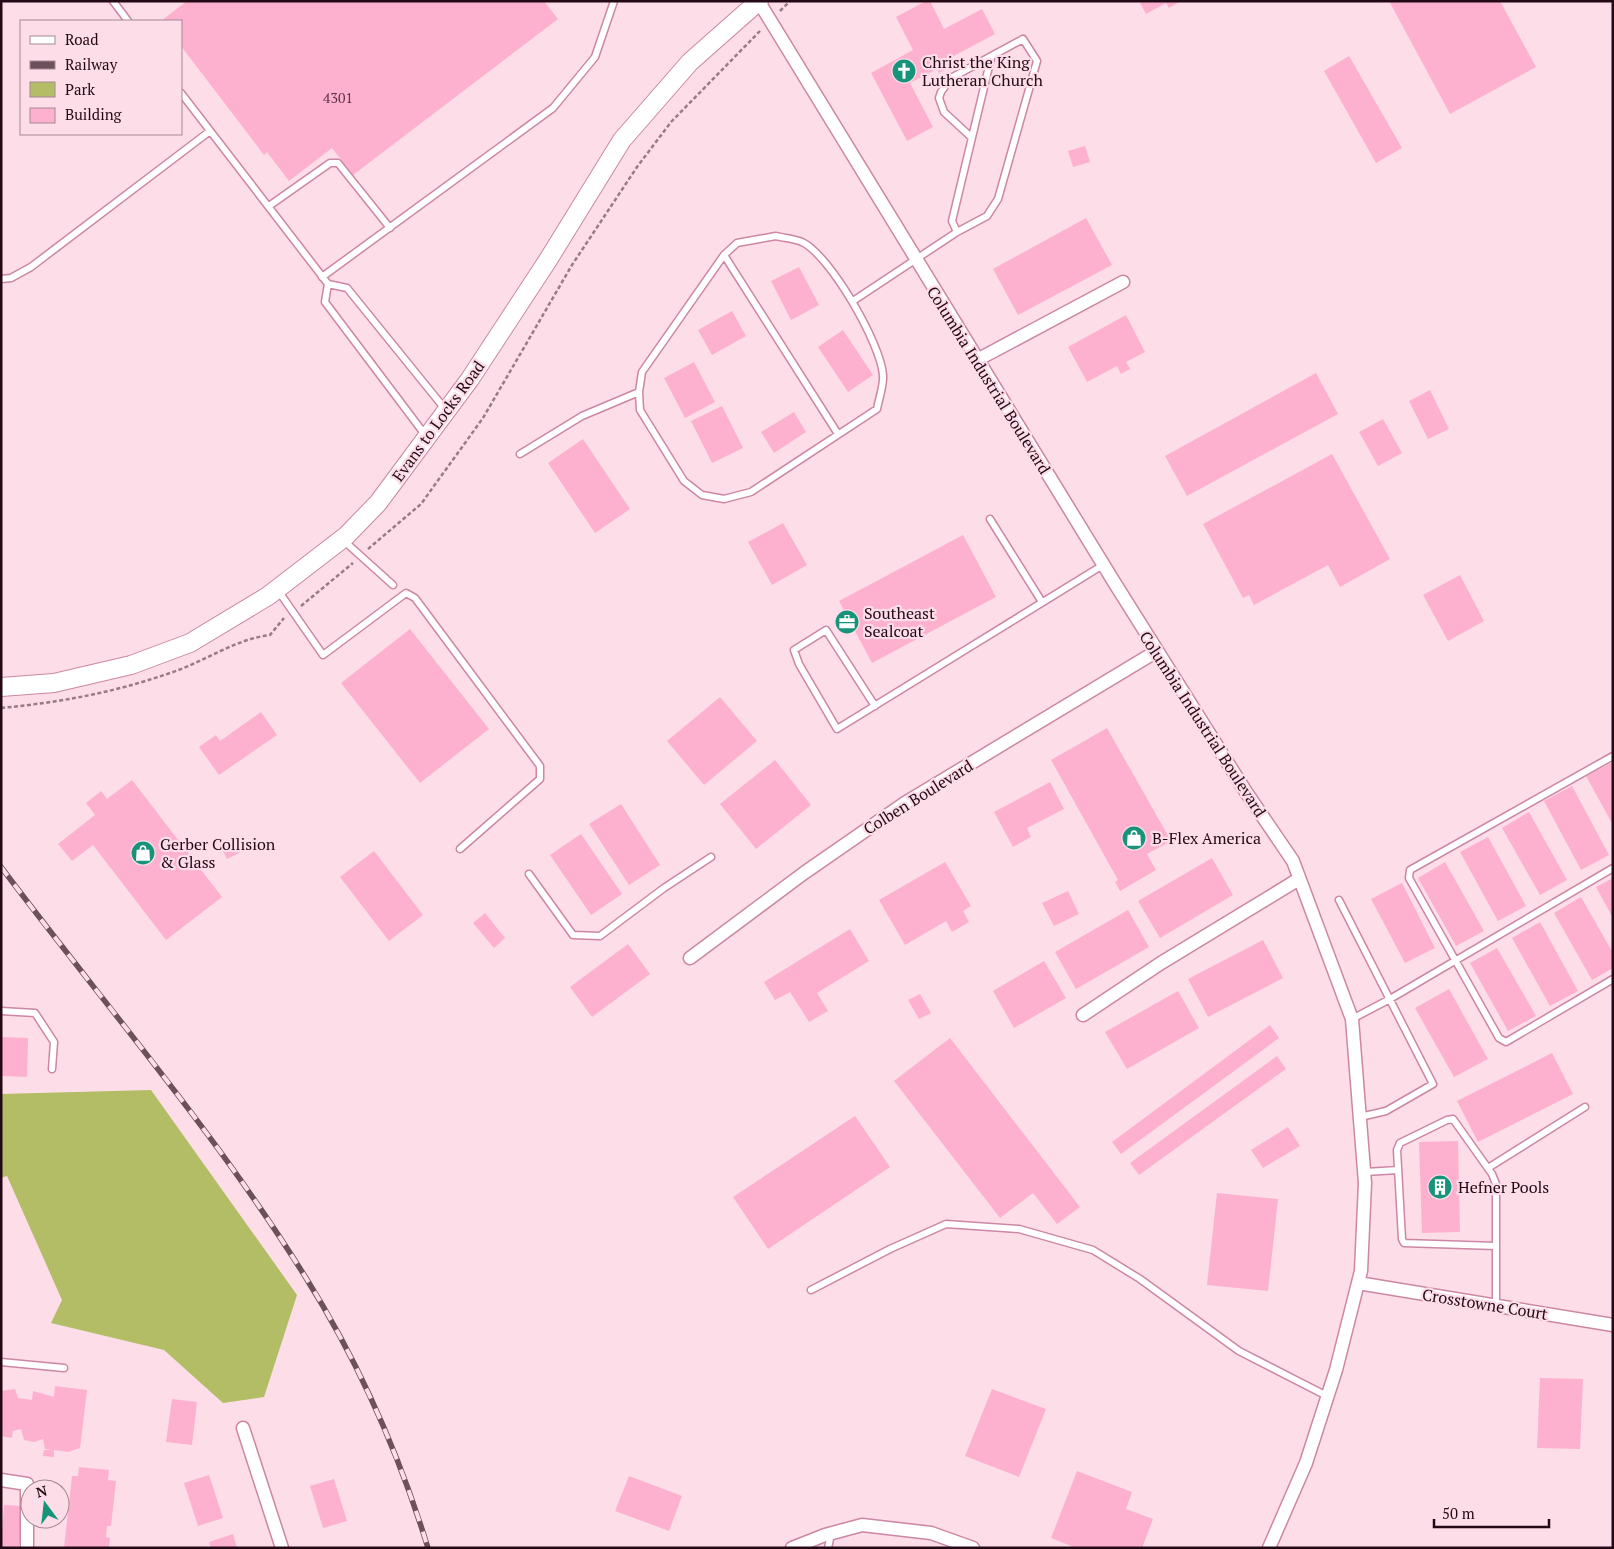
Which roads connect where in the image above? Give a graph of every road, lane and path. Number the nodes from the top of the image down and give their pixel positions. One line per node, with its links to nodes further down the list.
1 (113, 1): 4 (lane)
2 (614, 1): 11 (lane)
3 (759, 1): 14 (street, Columbia Industrial Boulevard); 22 (street, Evans to Locks Road)
4 (127, 20)
5 (739, 51): 28 (path)
6 (990, 58): 9 (lane); 9 (lane); 12 (lane)
7 (182, 94): 8 (lane)
8 (210, 131): 10 (lane); 16 (lane)
9 (970, 137): 12 (lane)
10 (269, 206): 11 (lane); 15 (lane)
11 (390, 228): 15 (lane)
12 (957, 232): 14 (lane)
13 (724, 255): 19 (lane); 21 (lane); 23 (lane)
14 (915, 260): 19 (lane); 20 (street, Columbia Industrial Boulevard)
15 (322, 277): 18 (lane)
16 (1, 279)
17 (1124, 282): 20 (street)
18 (328, 284): 22 (lane); 24 (lane)
19 (852, 301): 23 (lane)
20 (977, 360): 29 (street, Columbia Industrial Boulevard)
21 (639, 392): 23 (lane); 25 (lane)
22 (446, 410): 24 (street, Evans to Locks Road)
23 (838, 434)
24 (427, 437): 27 (street, Evans to Locks Road)
25 (520, 454)
26 (990, 519): 33 (lane)
27 (342, 539): 31 (lane); 32 (street, Evans to Locks Road)
28 (369, 548)
29 (1103, 565): 33 (lane); 36 (street, Columbia Industrial Boulevard)
30 (349, 567): 34 (path)
31 (393, 585)
32 (277, 589): 37 (street, Evans to Locks Road); 41 (lane)
33 (1042, 602): 38 (lane)
34 (303, 605)
35 (282, 620): 39 (path)
36 (1157, 651): 45 (street, Columbia Industrial Boulevard); 47 (street, Colben Boulevard)
37 (1, 687)
38 (876, 706): 38 (lane)
39 (1, 708)
40 (1613, 756): 48 (lane)
41 (460, 849)
42 (710, 857): 44 (lane)
43 (1613, 868): 48 (lane)
44 (529, 874)
45 (1299, 879): 52 (street); 53 (street, Columbia Industrial Boulevard)
46 (1339, 900): 50 (lane)
47 (690, 958)
48 (1455, 960): 49 (lane); 50 (lane)
49 (1613, 980)
50 (1390, 998): 53 (lane); 56 (lane)
51 (1, 1011): 54 (lane)
52 (1083, 1015)
53 (1352, 1018): 56 (street, Columbia Industrial Boulevard)
54 (52, 1069)
55 (1585, 1107): 57 (lane)
56 (1360, 1117): 59 (street, Columbia Industrial Boulevard)
57 (1488, 1168): 58 (lane); 60 (lane)
58 (1398, 1170): 59 (lane); 60 (lane)
59 (1365, 1172): 61 (street, Columbia Industrial Boulevard)
60 (1496, 1246): 63 (lane)
61 (1358, 1283): 63 (street, Crosstowne Court); 67 (street, Columbia Industrial Boulevard)
62 (811, 1290): 67 (lane)
63 (1496, 1306): 64 (street, Crosstowne Court)
64 (1613, 1325)
65 (1, 1362): 66 (lane)
66 (64, 1368)
67 (1328, 1396): 76 (street, Columbia Industrial Boulevard)
68 (243, 1428): 72 (street)
69 (1, 1480): 71 (street)
70 (831, 1534): 73 (street); 74 (lane); 75 (street)
71 (27, 1548)
72 (282, 1548)
73 (792, 1548)
74 (828, 1548)
75 (973, 1548)
76 (1269, 1548)

